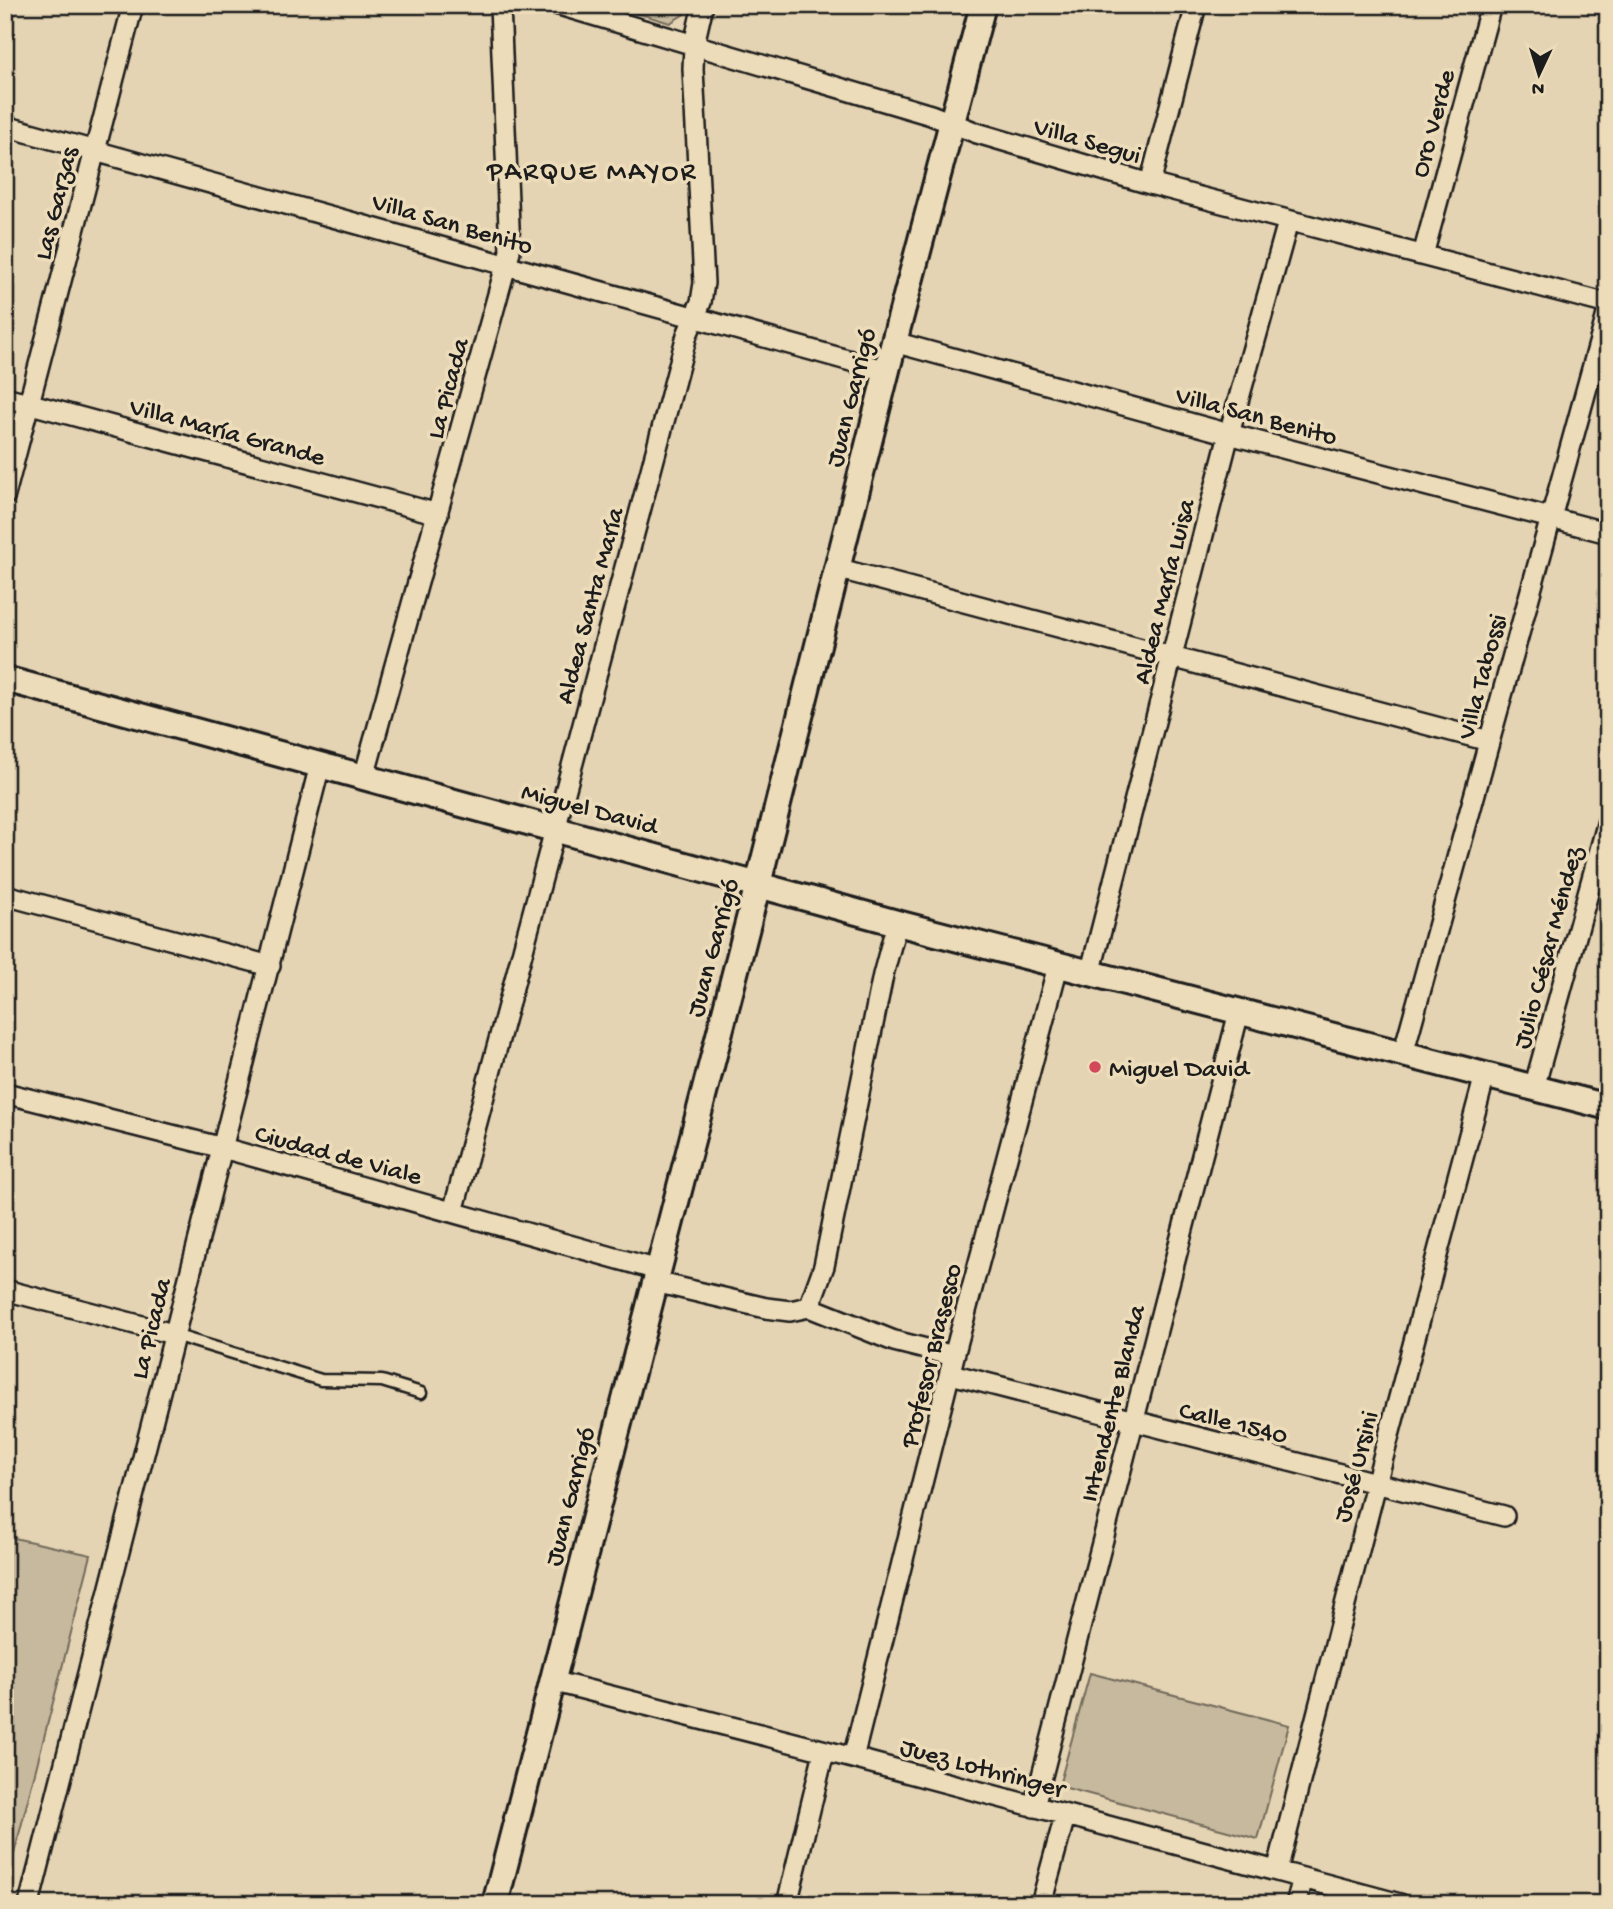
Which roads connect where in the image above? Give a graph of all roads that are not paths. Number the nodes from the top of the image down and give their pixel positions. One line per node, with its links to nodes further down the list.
1 (133, 5): 11 (street, Las Garzas)
2 (499, 5): 15 (street, La Picada)
3 (559, 5): 8 (street, Villa Segui)
4 (704, 5): 8 (street, Aldea Santa María)
5 (983, 5): 9 (street, Juan Garrigó)
6 (1196, 5): 12 (street)
7 (1490, 5): 14 (street, Oro Verde)
8 (694, 44): 9 (street, Villa Segui); 18 (street, Aldea Santa María)
9 (951, 122): 12 (street, Villa Segui); 19 (street, Juan Garrigó)
10 (5, 127): 11 (street, Villa San Benito)
11 (94, 150): 15 (street, Villa San Benito); 22 (street, Las Garzas)
12 (1150, 184): 13 (street, Villa Segui)
13 (1288, 222): 14 (street, Villa Segui); 23 (street, Aldea María Luisa)
14 (1423, 255): 16 (street, Villa Segui)
15 (507, 264): 18 (street, Villa San Benito); 25 (street, La Picada)
16 (1608, 304)
17 (1608, 312): 26 (street, Villa Tabossi)
18 (693, 316): 20 (street, Villa San Benito); 35 (street, Aldea Santa María)
19 (894, 342): 20 (street, Juan Garrigó); 23 (street, Villa San Benito)
20 (887, 371): 28 (street, Juan Garrigó)
21 (5, 397): 22 (street, Villa María Grande)
22 (30, 404): 24 (street, Las Garzas); 25 (street, Villa María Grande)
23 (1229, 434): 26 (street, Villa San Benito); 29 (street, Aldea María Luisa)
24 (5, 495)
25 (438, 514): 33 (street, La Picada)
26 (1550, 518): 27 (street, Villa San Benito); 31 (street, Villa Tabossi)
27 (1608, 533)
28 (836, 568): 29 (street); 36 (street, Juan Garrigó)
29 (1172, 657): 31 (street); 41 (street, Aldea María Luisa)
30 (5, 679): 32 (street, Miguel David)
31 (1489, 741): 43 (street, Villa Tabossi)
32 (320, 765): 33 (street, Miguel David); 39 (street, La Picada)
33 (364, 777): 35 (street, Miguel David)
34 (1608, 821): 45 (street, Julio César Méndez)
35 (556, 829): 36 (street, Miguel David); 49 (street, Aldea Santa María)
36 (758, 884): 38 (street, Miguel David); 50 (street, Juan Garrigó)
37 (5, 895): 39 (street)
38 (897, 923): 40 (street, Miguel David); 52 (street)
39 (270, 965): 48 (street, La Picada)
40 (1058, 966): 41 (street, Miguel David); 54 (street, Profesor Brasesco)
41 (1090, 974): 42 (street, Miguel David)
42 (1239, 1012): 43 (street, Miguel David); 56 (street, Intendente Blanda)
43 (1403, 1054): 44 (street, Miguel David)
44 (1485, 1075): 45 (street, Miguel David); 57 (street, José Ursini)
45 (1534, 1088): 47 (street, Miguel David)
46 (5, 1093): 48 (street, Ciudad de Viale)
47 (1608, 1107)
48 (223, 1148): 49 (street, Ciudad de Viale); 53 (street, La Picada)
49 (453, 1212): 50 (street, Ciudad de Viale)
50 (656, 1276): 52 (street, Ciudad de Viale); 59 (street, Juan Garrigó)
51 (5, 1290): 53 (street)
52 (809, 1307): 54 (street, Calle 1540)
53 (173, 1335): 55 (lane); 66 (street, La Picada)
54 (953, 1365): 56 (street, Calle 1540); 61 (street, Profesor Brasesco)
55 (421, 1393)
56 (1133, 1422): 57 (street, Calle 1540); 62 (street, Intendente Blanda)
57 (1376, 1484): 58 (street, Calle 1540); 64 (street, José Ursini)
58 (1504, 1516)
59 (552, 1681): 60 (street, Juez Lothringer); 67 (street, Juan Garrigó)
60 (824, 1752): 61 (street, Juez Lothringer); 68 (street)
61 (853, 1758): 62 (street, Juez Lothringer)
62 (1034, 1807): 63 (street, Juez Lothringer)
63 (1065, 1816): 64 (street, Juez Lothringer); 69 (street)
64 (1277, 1871): 65 (street, Juez Lothringer)
65 (1303, 1878): 70 (street); 71 (street, Juez Lothringer)
66 (29, 1904)
67 (495, 1904)
68 (787, 1904)
69 (1041, 1904)
70 (1296, 1904)
71 (1400, 1904)

